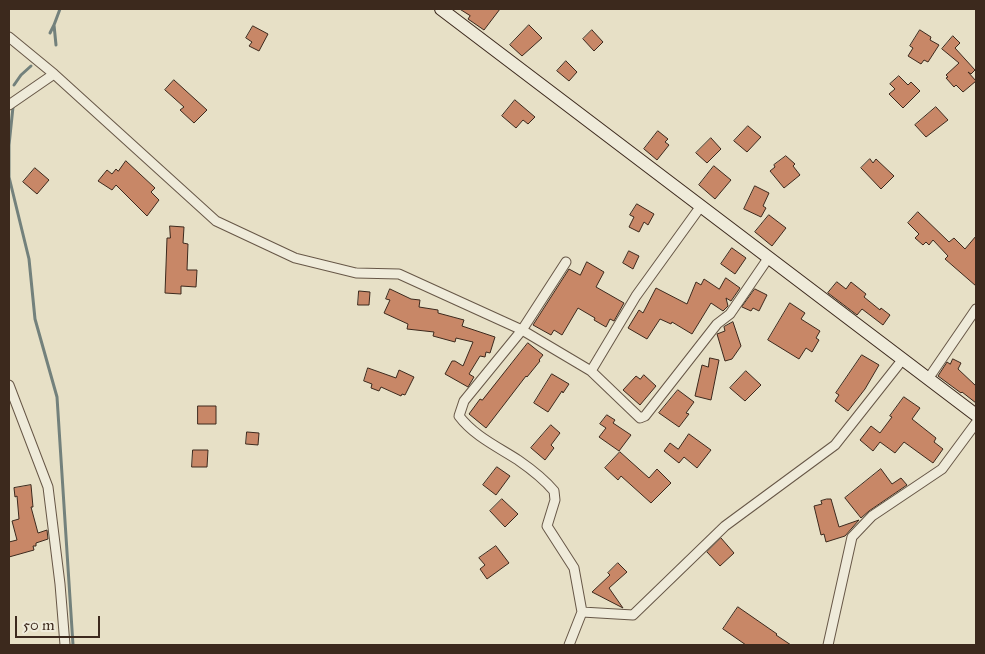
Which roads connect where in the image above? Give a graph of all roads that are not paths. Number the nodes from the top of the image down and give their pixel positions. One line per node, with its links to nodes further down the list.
1 (441, 9): 5 (street)
2 (9, 37): 3 (street)
3 (54, 74): 4 (street); 9 (street)
4 (9, 105)
5 (701, 206): 6 (street); 11 (street)
6 (769, 257): 10 (street); 11 (street)
7 (566, 262): 9 (street)
8 (976, 310): 12 (street)
9 (522, 330): 11 (street); 16 (street)
10 (903, 359): 12 (street); 16 (street)
11 (591, 371)
12 (928, 379): 14 (street)
13 (9, 385): 17 (street)
14 (976, 415)
15 (976, 423): 19 (street)
16 (582, 612): 18 (street)
17 (65, 645)
18 (569, 645)
19 (828, 645)

